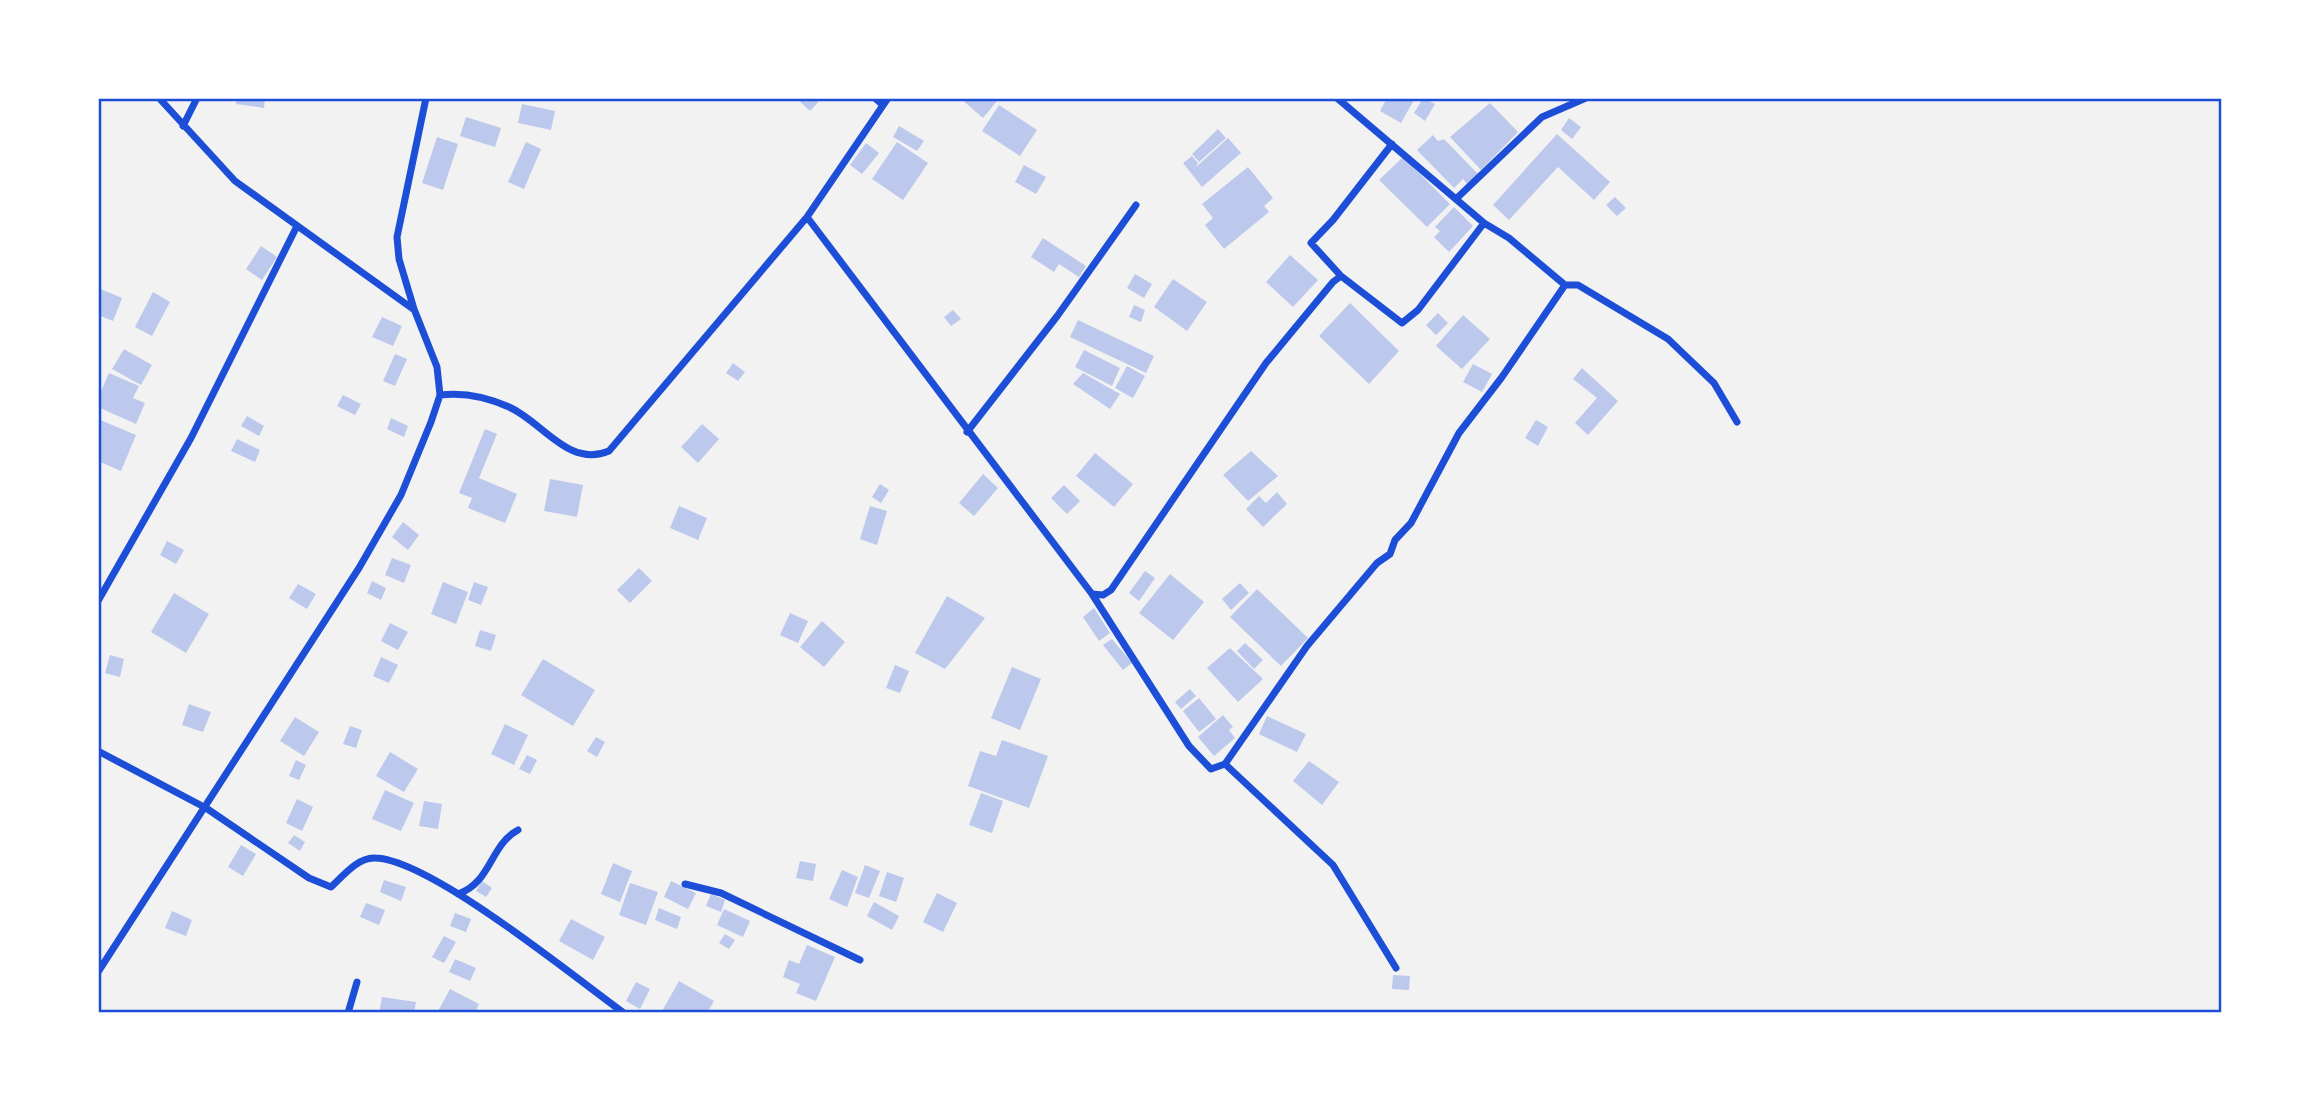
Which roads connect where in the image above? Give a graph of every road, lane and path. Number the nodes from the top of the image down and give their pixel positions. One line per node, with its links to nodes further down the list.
1 (159, 98): 8 (street)
2 (197, 98): 8 (street)
3 (426, 98): 17 (street)
4 (874, 98): 7 (street)
5 (1337, 98): 9 (street)
6 (1586, 98): 10 (street)
7 (885, 102): 12 (street)
8 (183, 126): 14 (street)
9 (1392, 144): 10 (street); 15 (street)
10 (1457, 198): 13 (street)
11 (1136, 205): 20 (street)
12 (807, 217): 18 (street); 20 (street)
13 (1484, 223): 15 (street); 16 (street)
14 (297, 226): 17 (street); 22 (street)
15 (1341, 276): 21 (street)
16 (1565, 285): 19 (street); 24 (street)
17 (414, 309): 18 (street)
18 (440, 395): 25 (street)
19 (1737, 422)
20 (967, 432): 21 (street)
21 (1092, 594): 24 (street)
22 (98, 601)
23 (98, 751): 25 (street)
24 (1226, 764): 30 (street)
25 (206, 808): 28 (street); 31 (street)
26 (518, 830): 28 (street)
27 (685, 884): 29 (street)
28 (458, 894): 34 (street)
29 (860, 960)
30 (1396, 968)
31 (98, 972)
32 (357, 982): 33 (street)
33 (348, 1013)
34 (624, 1013)

